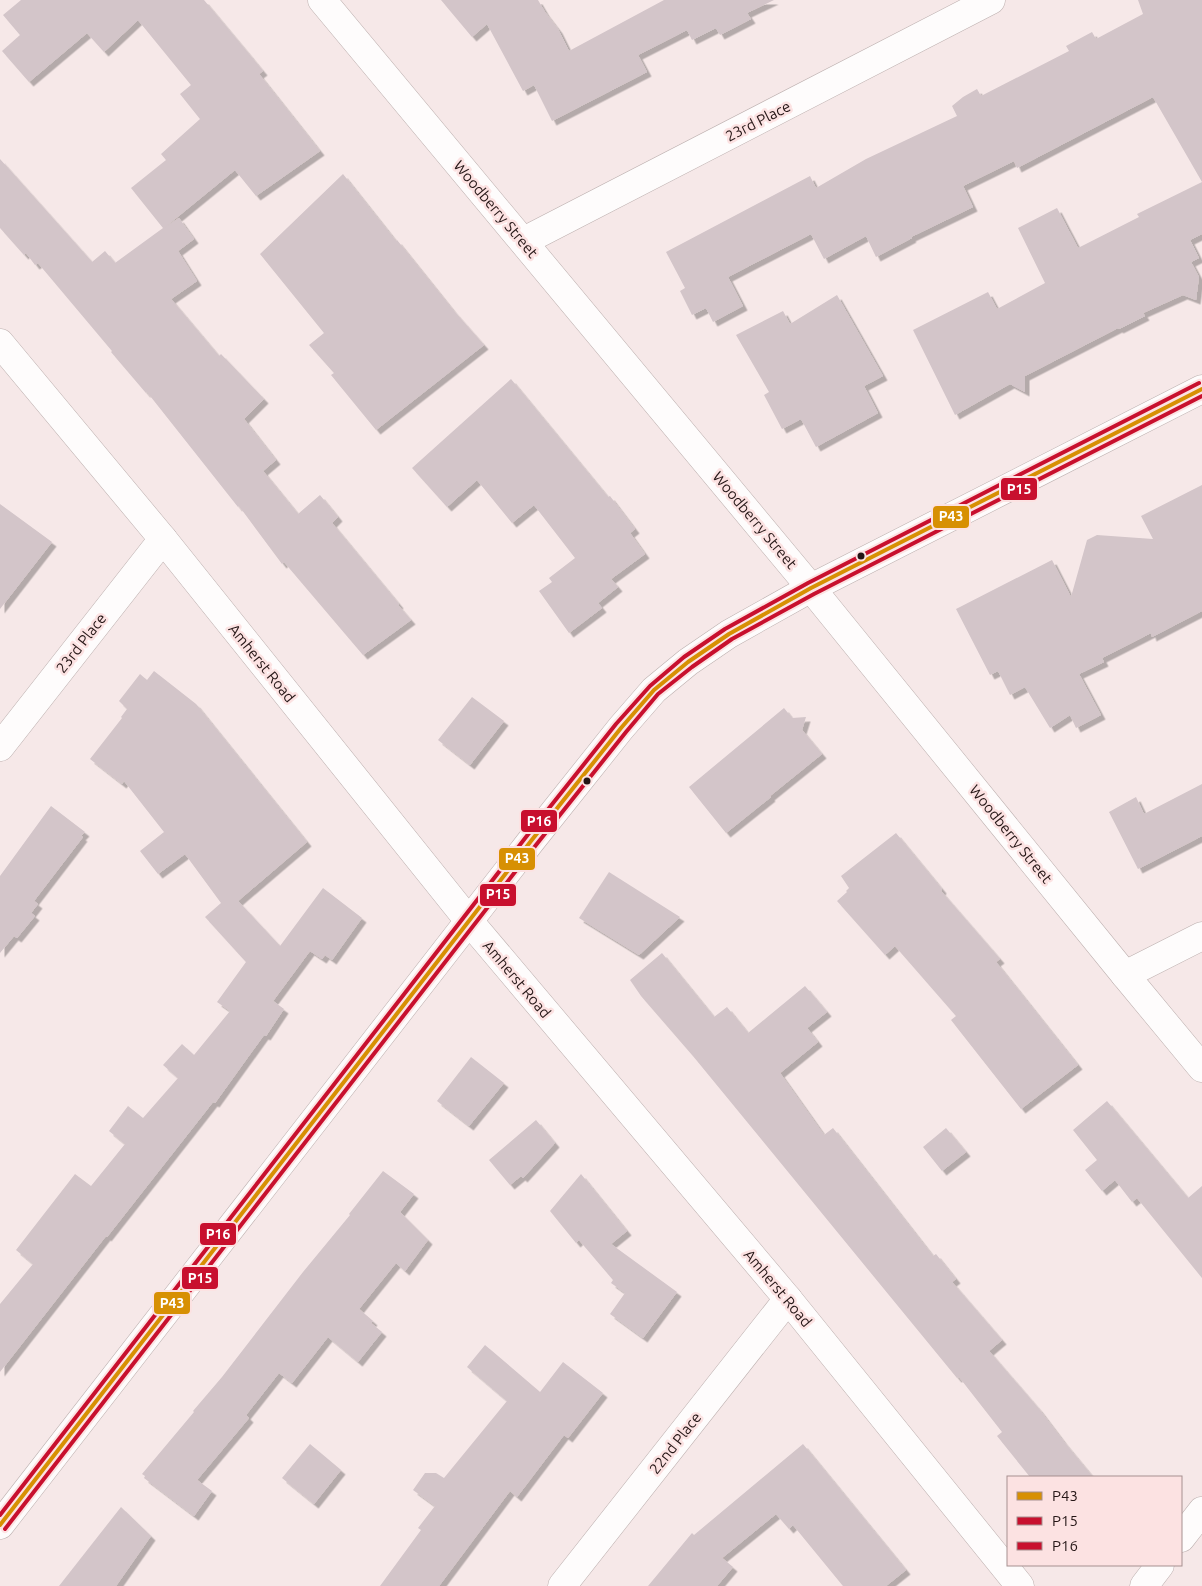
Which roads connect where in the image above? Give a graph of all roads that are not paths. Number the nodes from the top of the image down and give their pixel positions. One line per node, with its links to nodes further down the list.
1 (322, 0): 3 (street, Woodberry Street)
2 (991, 0): 3 (street, 23rd Place)
3 (524, 241): 7 (street, Woodberry Street)
4 (0, 343): 6 (street, Amherst Road)
5 (1202, 389): 7 (street)
6 (163, 539): 8 (street, 23rd Place); 9 (street, Amherst Road)
7 (811, 588): 9 (street); 11 (street, Woodberry Street)
8 (0, 746)
9 (469, 921): 13 (street, Amherst Road); 15 (street)
10 (1202, 936): 11 (street)
11 (1125, 975): 12 (street, Woodberry Street)
12 (1202, 1068)
13 (788, 1299): 18 (street, 22nd Place); 19 (street, Amherst Road)
14 (1202, 1510): 16 (street)
15 (0, 1525)
16 (1182, 1537)
17 (1159, 1566): 20 (street)
18 (562, 1586)
19 (1020, 1586)
20 (1144, 1586)

